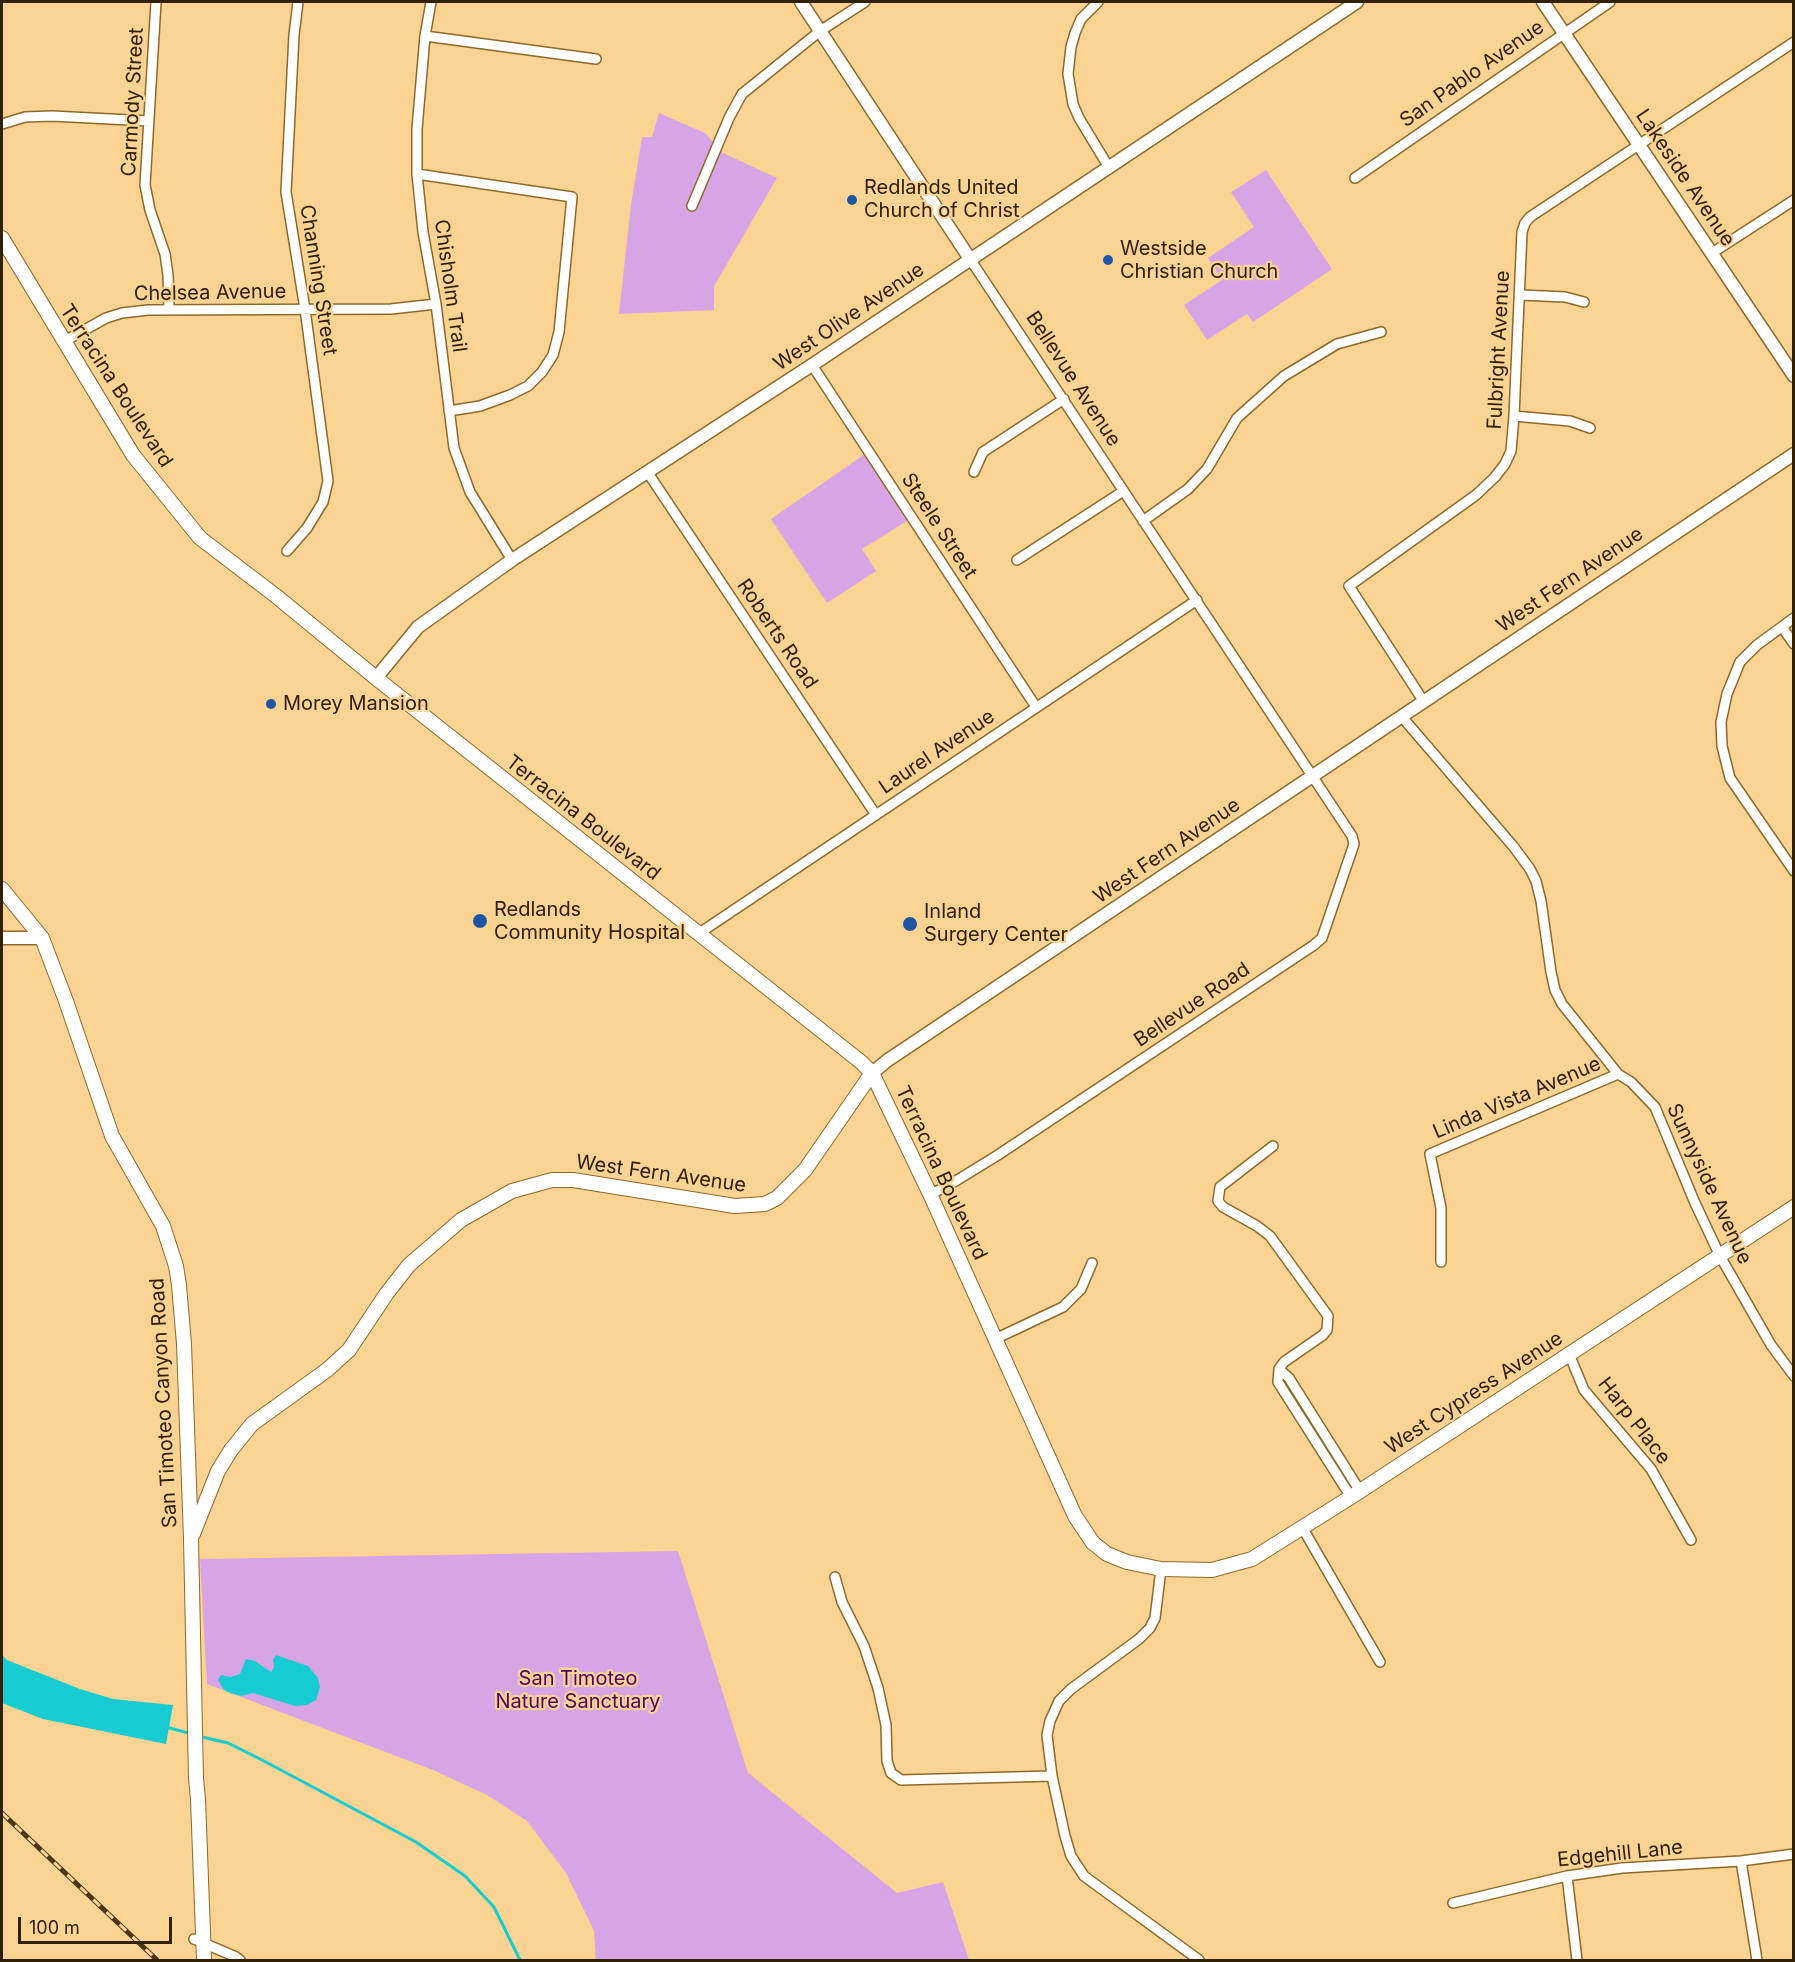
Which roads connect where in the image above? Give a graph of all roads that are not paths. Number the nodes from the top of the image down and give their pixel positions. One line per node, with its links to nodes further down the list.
1 (156, 2): 15 (street, Carmody Street)
2 (298, 2): 29 (street, Channing Street)
3 (430, 2): 12 (street, Chisholm Trail)
4 (801, 2): 10 (street, Bellevue Avenue)
5 (865, 2): 10 (street)
6 (1098, 2): 18 (street)
7 (1357, 2): 18 (street, West Olive Avenue)
8 (1543, 2): 11 (street, Lakeside Avenue)
9 (1610, 2): 11 (street, San Pablo Avenue)
10 (820, 31): 22 (street); 25 (street, Bellevue Avenue)
11 (1564, 32): 17 (street, Lakeside Avenue); 20 (street, San Pablo Avenue)
12 (424, 36): 14 (street); 19 (street, Chisholm Trail)
13 (1794, 42): 17 (street, Fulbright Avenue)
14 (596, 59)
15 (149, 121): 16 (street); 30 (street, Carmody Street)
16 (2, 124)
17 (1639, 145): 24 (street, Lakeside Avenue); 26 (street, Fulbright Avenue)
18 (1108, 166): 25 (street, West Olive Avenue)
19 (417, 174): 28 (street, Chisholm Trail); 36 (street)
20 (1355, 178)
21 (1794, 200): 24 (street)
22 (692, 206)
23 (2, 238): 32 (main road, Terracina Boulevard)
24 (1713, 253): 34 (street, Lakeside Avenue)
25 (970, 259): 33 (street, West Olive Avenue); 35 (street, Bellevue Avenue)
26 (1521, 295): 27 (street); 37 (street, Fulbright Avenue)
27 (1584, 302)
28 (436, 304): 29 (street, Chelsea Avenue); 36 (street, Chisholm Trail)
29 (305, 309): 30 (street, Chelsea Avenue); 44 (street, Channing Street)
30 (169, 310): 32 (street, Chelsea Avenue)
31 (1381, 332): 43 (street)
32 (63, 342): 51 (main road, Terracina Boulevard)
33 (812, 365): 41 (street, West Olive Avenue); 53 (street, Steele Street)
34 (1794, 376)
35 (1064, 399): 40 (street); 42 (street, Bellevue Avenue)
36 (449, 411): 45 (street, Chisholm Trail)
37 (1514, 416): 38 (street); 52 (street, Fulbright Avenue)
38 (1590, 428)
39 (1794, 454): 52 (street, West Fern Avenue)
40 (974, 472)
41 (648, 473): 45 (street, West Olive Avenue); 56 (street, Roberts Road)
42 (1122, 492): 43 (street, Bellevue Avenue); 46 (street)
43 (1143, 521): 47 (street, Bellevue Avenue)
44 (288, 551)
45 (512, 560): 51 (street, West Olive Avenue)
46 (1017, 560)
47 (1197, 600): 53 (street, Laurel Avenue); 55 (street, Bellevue Avenue)
48 (1794, 618): 49 (street)
49 (1782, 627): 50 (street); 57 (street)
50 (1794, 644)
51 (376, 678): 59 (main road, Terracina Boulevard)
52 (1424, 702): 54 (street, West Fern Avenue)
53 (1036, 707): 56 (street, Laurel Avenue)
54 (1402, 717): 55 (street, West Fern Avenue); 63 (street, Sunnyside Avenue)
55 (1313, 777): 62 (street, West Fern Avenue); 65 (street, Bellevue Road)
56 (876, 815): 59 (street, Laurel Avenue)
57 (1794, 871)
58 (2, 889): 61 (main road, San Timoteo Canyon Road)
59 (698, 934): 62 (main road, Terracina Boulevard)
60 (2, 938): 61 (street)
61 (42, 938): 78 (main road, San Timoteo Canyon Road)
62 (872, 1073): 65 (main road, Terracina Boulevard); 78 (main road, West Fern Avenue)
63 (1618, 1074): 67 (street, Sunnyside Avenue); 68 (street, Linda Vista Avenue)
64 (1273, 1146): 72 (street)
65 (930, 1194): 70 (main road, Terracina Boulevard)
66 (1794, 1207): 67 (main road, West Cypress Avenue)
67 (1720, 1256): 71 (main road, West Cypress Avenue); 73 (street, Sunnyside Avenue)
68 (1441, 1262)
69 (1092, 1263): 70 (street)
70 (995, 1338): 80 (main road, Terracina Boulevard)
71 (1569, 1354): 76 (main road, West Cypress Avenue); 79 (street, Harp Place)
72 (1279, 1369): 74 (street); 75 (street)
73 (1794, 1376)
74 (1318, 1425): 75 (street); 76 (street)
75 (1309, 1431): 76 (street)
76 (1355, 1494): 77 (main road, West Cypress Avenue)
77 (1302, 1527): 80 (main road, West Cypress Avenue); 82 (street)
78 (191, 1539): 88 (main road, San Timoteo Canyon Road)
79 (1691, 1540)
80 (1161, 1569): 83 (street)
81 (835, 1577): 83 (street)
82 (1380, 1662)
83 (1053, 1776): 92 (street)
84 (1794, 1854): 85 (street, Edgehill Lane)
85 (1741, 1861): 86 (street, Edgehill Lane); 94 (street)
86 (1567, 1876): 87 (street, Edgehill Lane); 93 (street)
87 (1454, 1903)
88 (199, 1940): 89 (main road, San Timoteo Canyon Road); 90 (main road, San Timoteo Canyon Road); 91 (street)
89 (196, 1960)
90 (204, 1960)
91 (240, 1960)
92 (1199, 1960)
93 (1577, 1960)
94 (1757, 1960)

